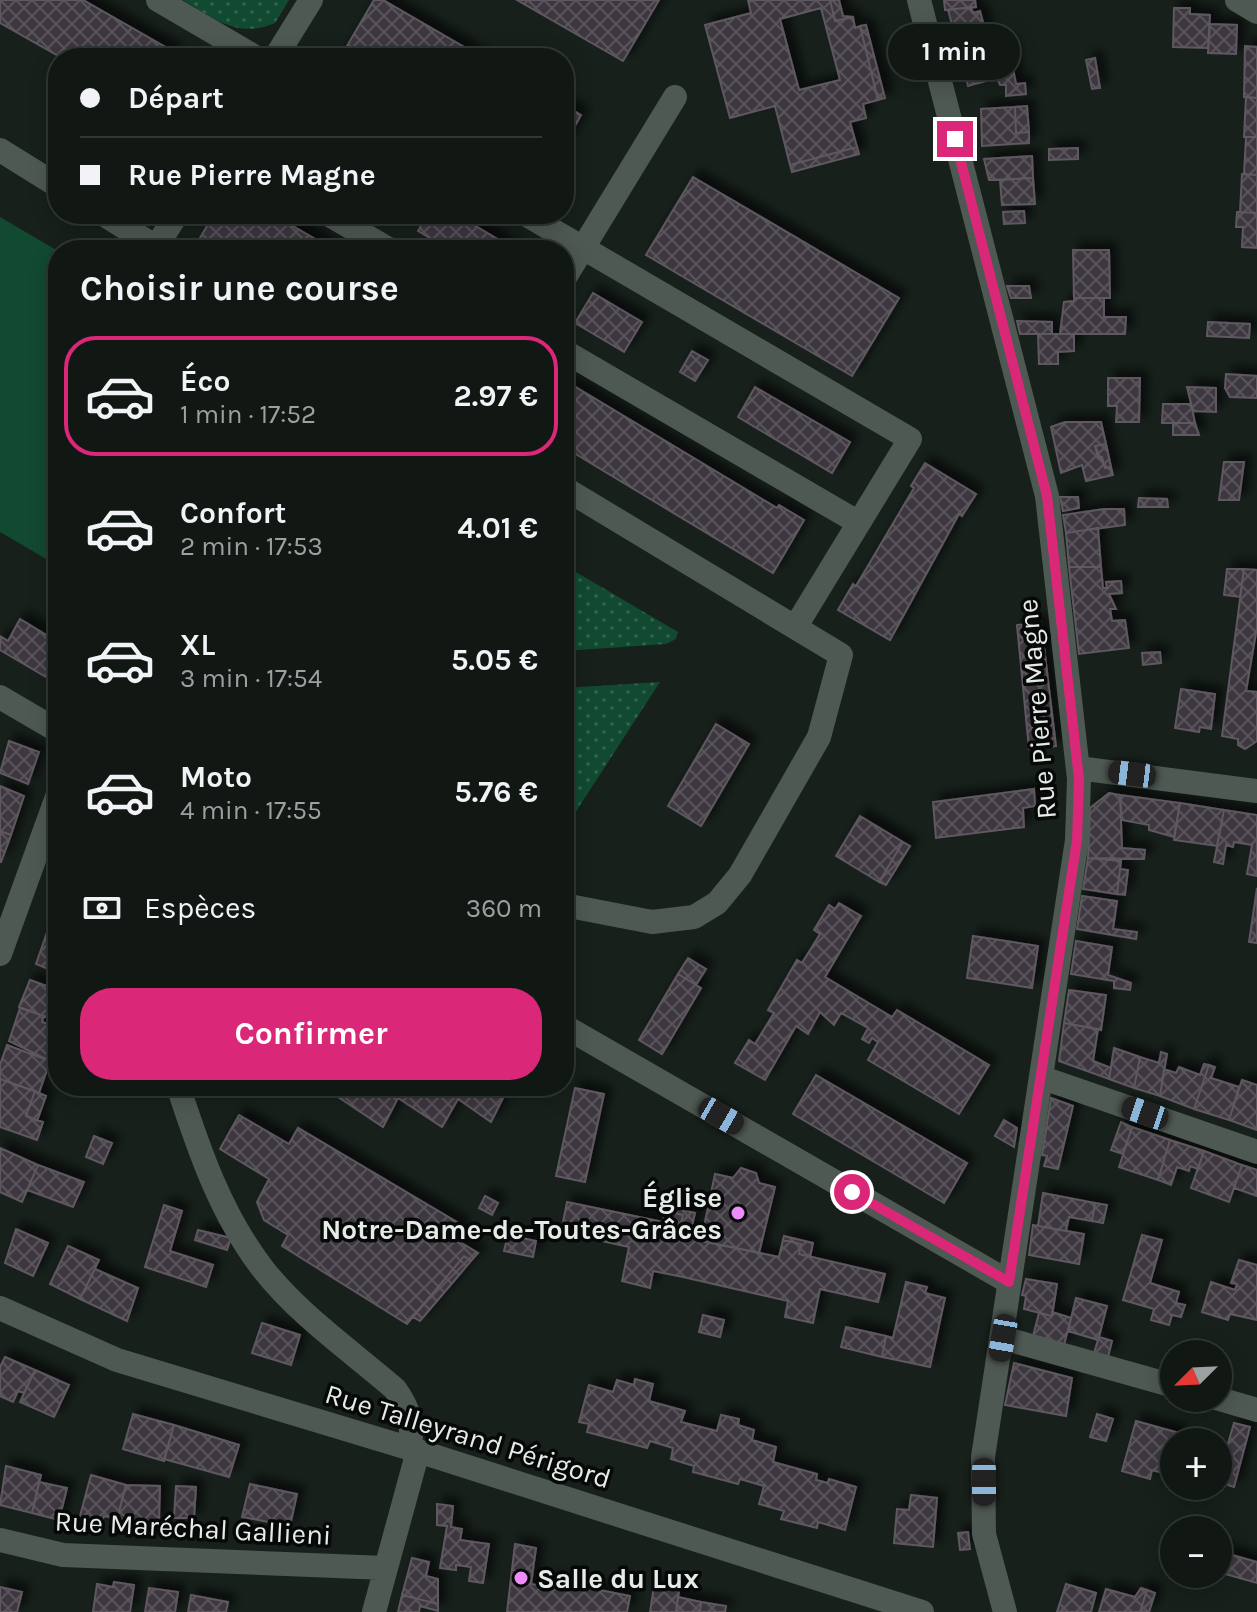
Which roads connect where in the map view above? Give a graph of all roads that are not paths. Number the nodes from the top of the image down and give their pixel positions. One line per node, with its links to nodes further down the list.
1 (158, 0): 6 (street)
2 (311, 0): 7 (street)
3 (919, 0): 26 (street, Rue Pierre Magne)
4 (1237, 0): 5 (street)
5 (1257, 12)
6 (240, 48)
7 (281, 48)
8 (675, 97): 18 (street)
9 (0, 150): 10 (street)
10 (48, 180)
11 (119, 224): 14 (street)
12 (345, 224): 15 (street)
13 (542, 224): 16 (street)
14 (144, 240)
15 (373, 240)
16 (569, 240)
17 (574, 243): 18 (street)
18 (583, 248): 19 (street); 22 (street)
19 (574, 263)
20 (574, 357): 22 (street)
21 (574, 494): 23 (street)
22 (859, 523): 23 (street)
23 (796, 626): 29 (street)
24 (0, 697): 25 (street)
25 (48, 725)
26 (1078, 768): 27 (street); 32 (street, Rue Pierre Magne)
27 (1257, 791)
28 (48, 822): 30 (street)
29 (574, 907)
30 (0, 954)
31 (574, 1032): 35 (street)
32 (1043, 1078): 34 (street); 35 (street, Rue Pierre Magne)
33 (181, 1096): 41 (street)
34 (1257, 1152)
35 (1009, 1282): 37 (street, Rue Pierre Magne)
36 (0, 1308): 41 (street, Rue Talleyrand Périgord)
37 (1003, 1338): 38 (street); 46 (street, Rue Pierre Magne)
38 (1160, 1382)
39 (1232, 1403): 40 (street)
40 (1257, 1410)
41 (414, 1450): 43 (street); 45 (street, Rue Talleyrand Périgord)
42 (0, 1540): 43 (street, Rue Maréchal Gallieni)
43 (385, 1568): 44 (street)
44 (374, 1612)
45 (922, 1612)
46 (1005, 1612)

